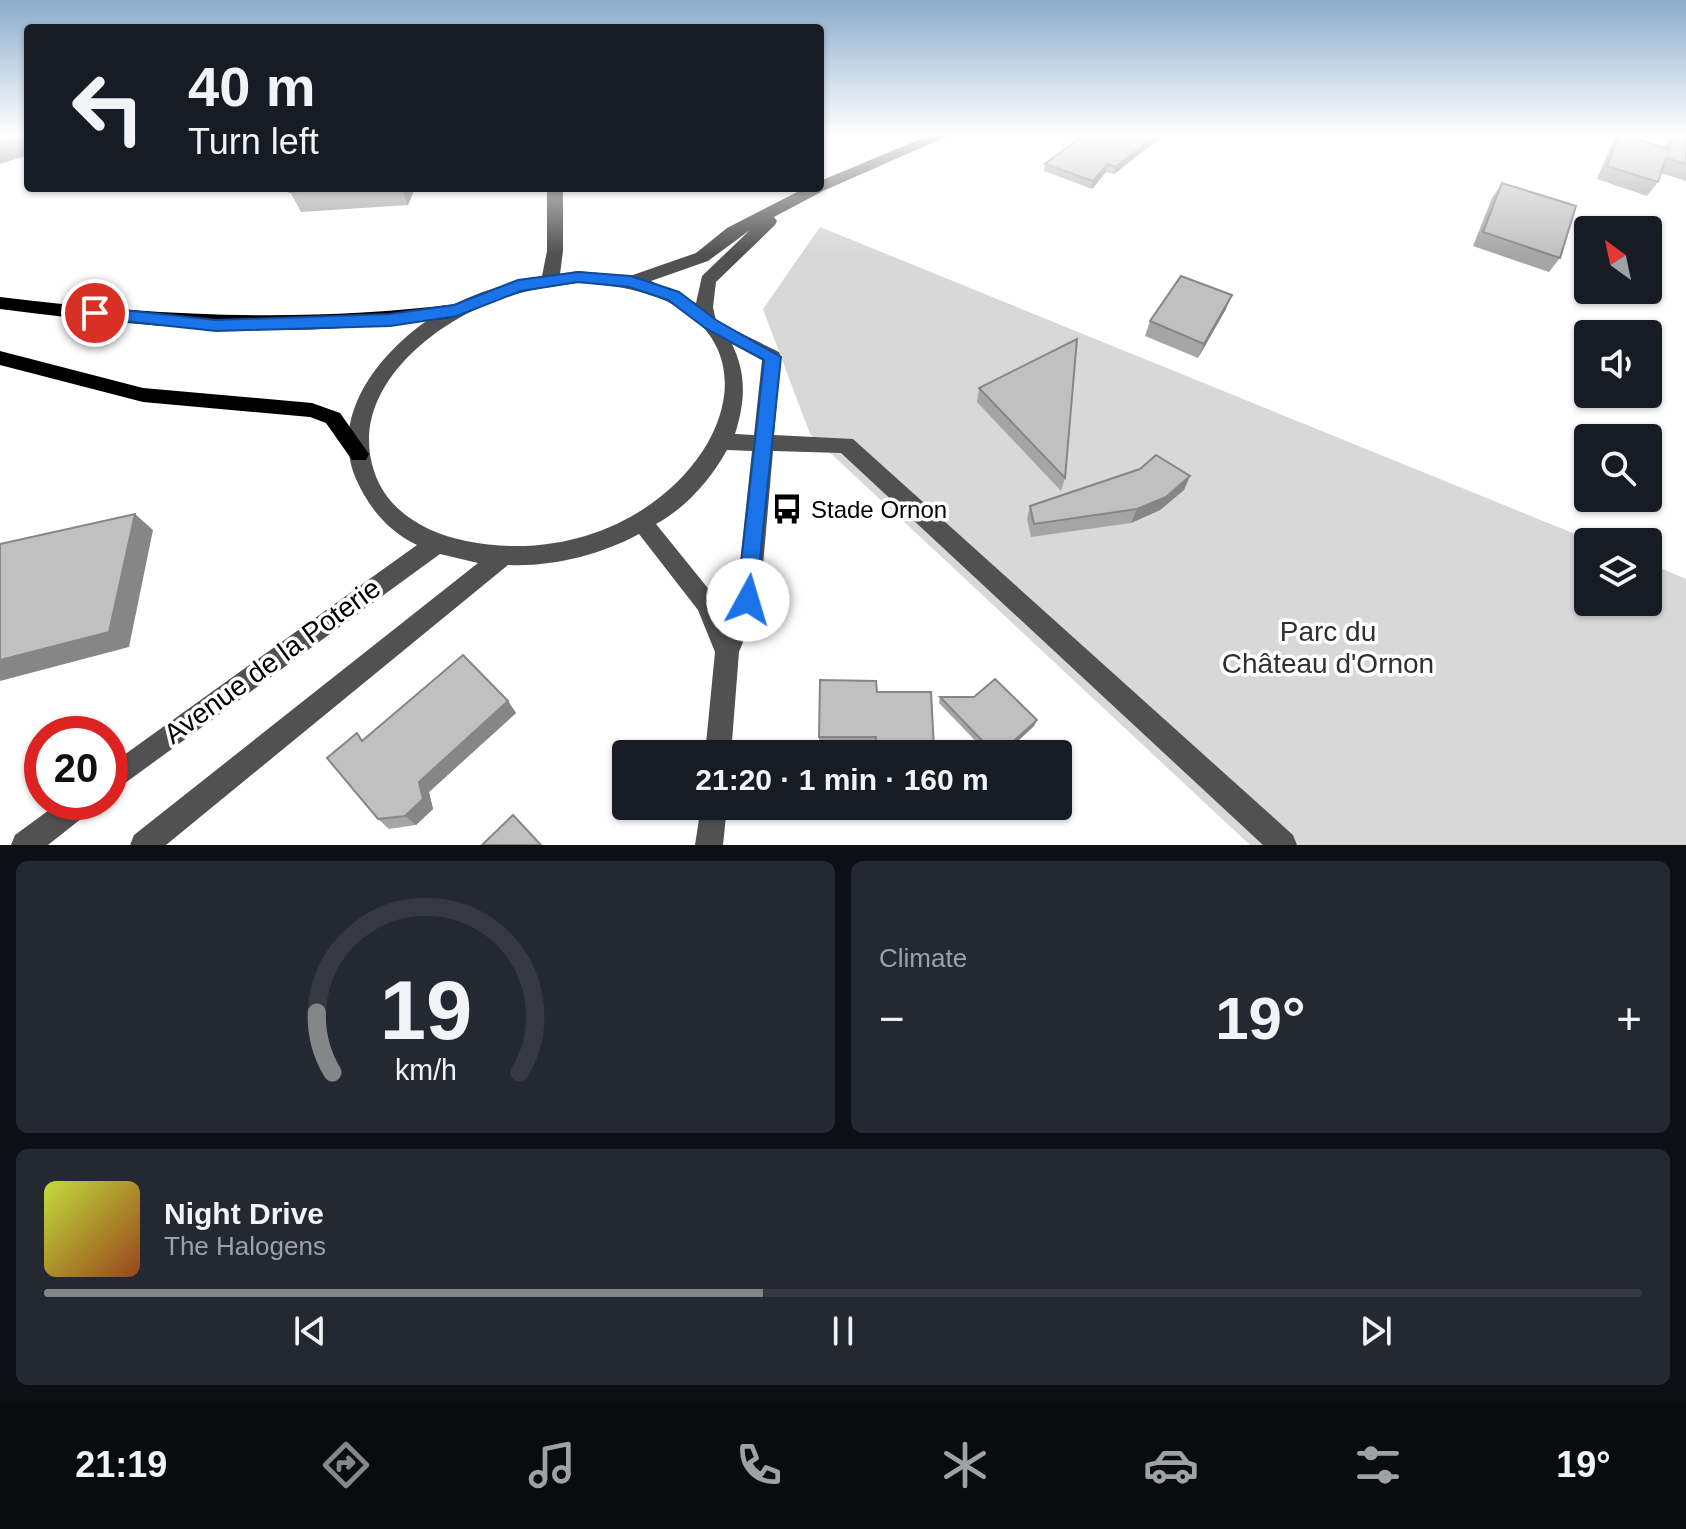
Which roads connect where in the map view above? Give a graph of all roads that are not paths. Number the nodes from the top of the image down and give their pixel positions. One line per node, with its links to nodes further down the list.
1 (849, 174): 2 (street)
2 (824, 185)
3 (555, 192): 6 (street)
4 (808, 192): 5 (street)
5 (792, 199): 7 (street); 10 (street)
6 (550, 280): 7 (street); 9 (street)
7 (631, 282): 10 (street)
8 (0, 303): 9 (main road)
9 (457, 310): 14 (street)
10 (709, 322): 12 (street); 13 (street)
11 (0, 358): 14 (main road)
12 (722, 442): 13 (street); 15 (street)
13 (766, 443): 18 (street); 26 (street)
14 (359, 454): 16 (street)
15 (641, 521): 17 (street); 18 (street)
16 (437, 544): 17 (street); 20 (street, Avenue de la Poterie)
17 (503, 556): 24 (street)
18 (727, 652): 19 (street)
19 (719, 740)
20 (128, 768)
21 (58, 820): 23 (street)
22 (712, 820): 25 (street)
23 (25, 845)
24 (144, 845)
25 (709, 845)
26 (1283, 845)

